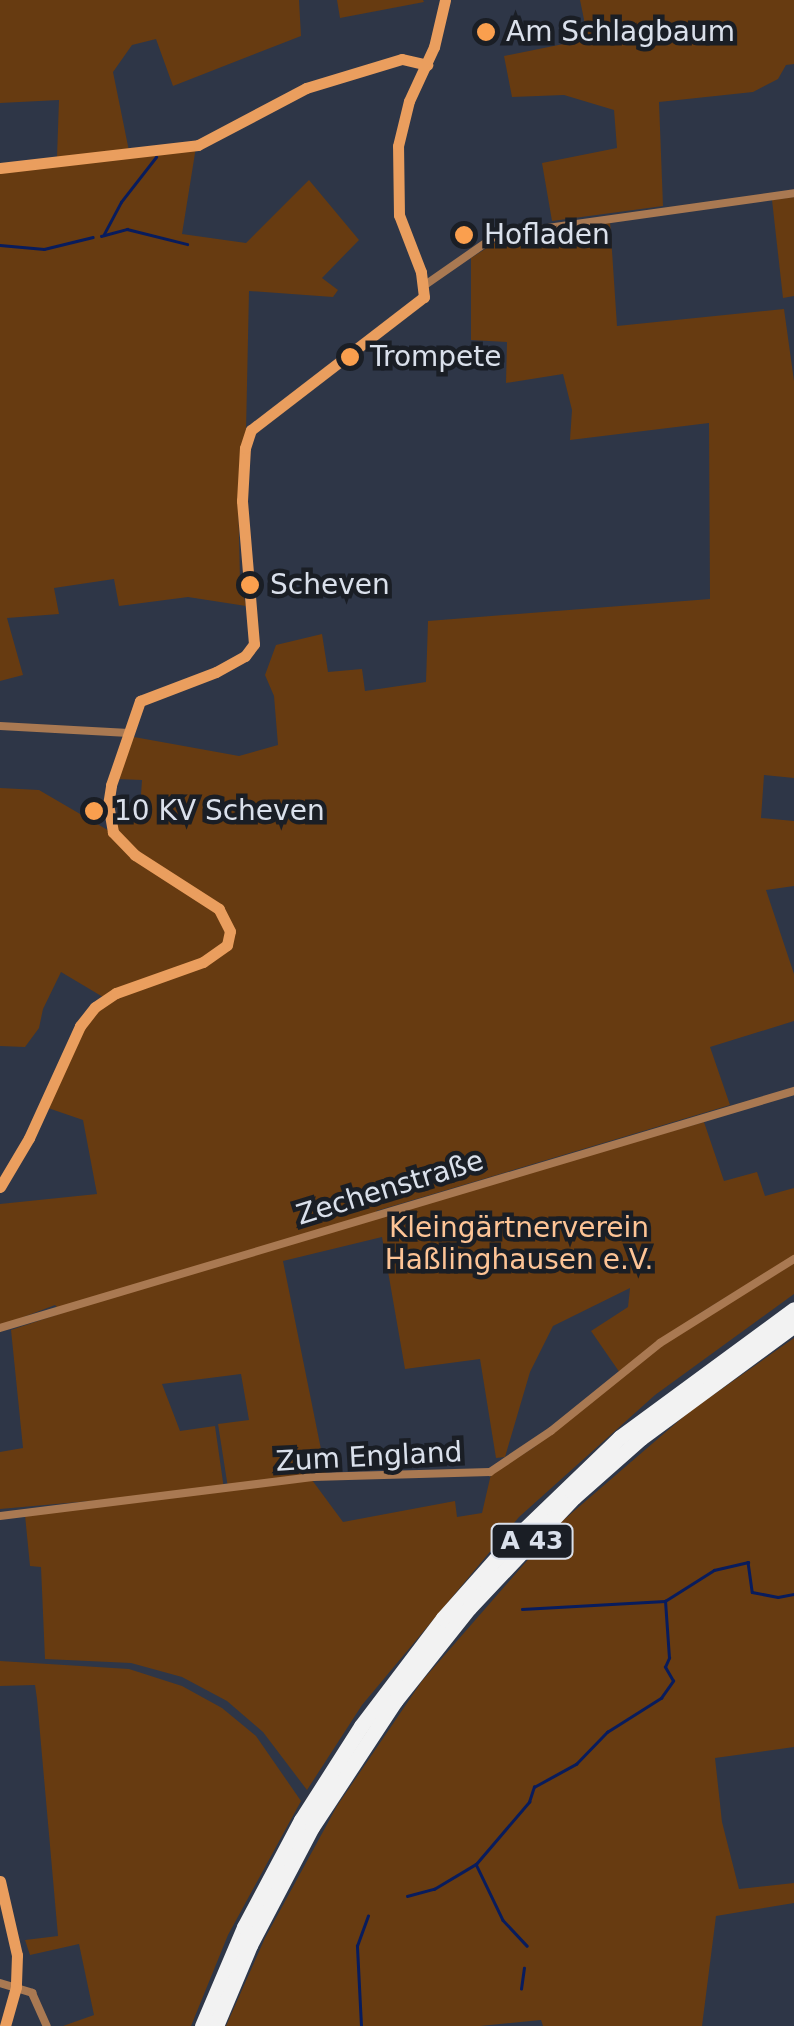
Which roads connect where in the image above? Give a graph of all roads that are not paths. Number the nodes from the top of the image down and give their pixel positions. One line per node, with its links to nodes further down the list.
1 (445, 0): 2 (main road)
2 (427, 64): 3 (main road); 5 (main road)
3 (0, 168)
4 (794, 194): 5 (street)
5 (424, 286): 7 (main road)
6 (0, 726): 7 (street)
7 (128, 732): 9 (main road)
8 (794, 1090): 13 (street, Zechenstraße)
9 (0, 1186)
10 (794, 1258): 14 (street, Zum England)
11 (794, 1308): 20 (highway, A 43)
12 (794, 1326): 21 (highway, A 43)
13 (0, 1328)
14 (0, 1516)
15 (0, 1882): 17 (main road)
16 (0, 1983): 17 (street)
17 (16, 1987): 18 (main road); 19 (street)
18 (5, 2026)
19 (47, 2026)
20 (202, 2026)
21 (216, 2026)

